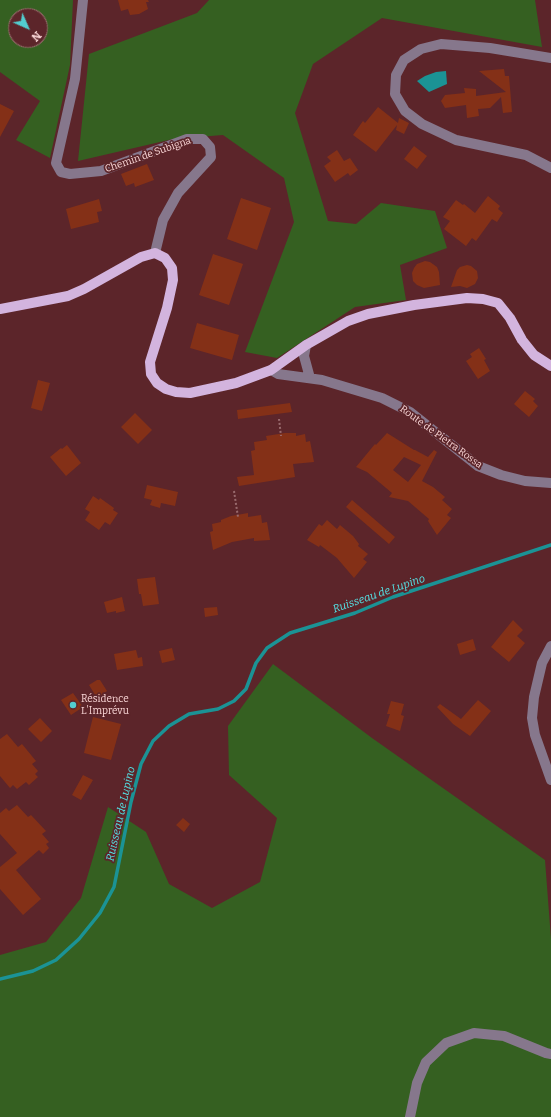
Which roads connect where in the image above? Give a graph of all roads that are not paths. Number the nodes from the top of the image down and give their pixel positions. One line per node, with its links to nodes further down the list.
1 (83, 0): 4 (street, Chemin de Subigna)
2 (551, 58): 3 (street)
3 (551, 168)
4 (155, 253): 5 (main road); 8 (main road)
5 (0, 309)
6 (306, 345): 7 (main road); 8 (main road); 9 (street)
7 (551, 366)
8 (271, 370): 9 (street, Route de Pietra Rossa)
9 (310, 378): 10 (street, Route de Pietra Rossa)
10 (551, 483)
11 (551, 646): 12 (street)
12 (551, 780)
13 (551, 1054): 14 (street)
14 (410, 1117)

